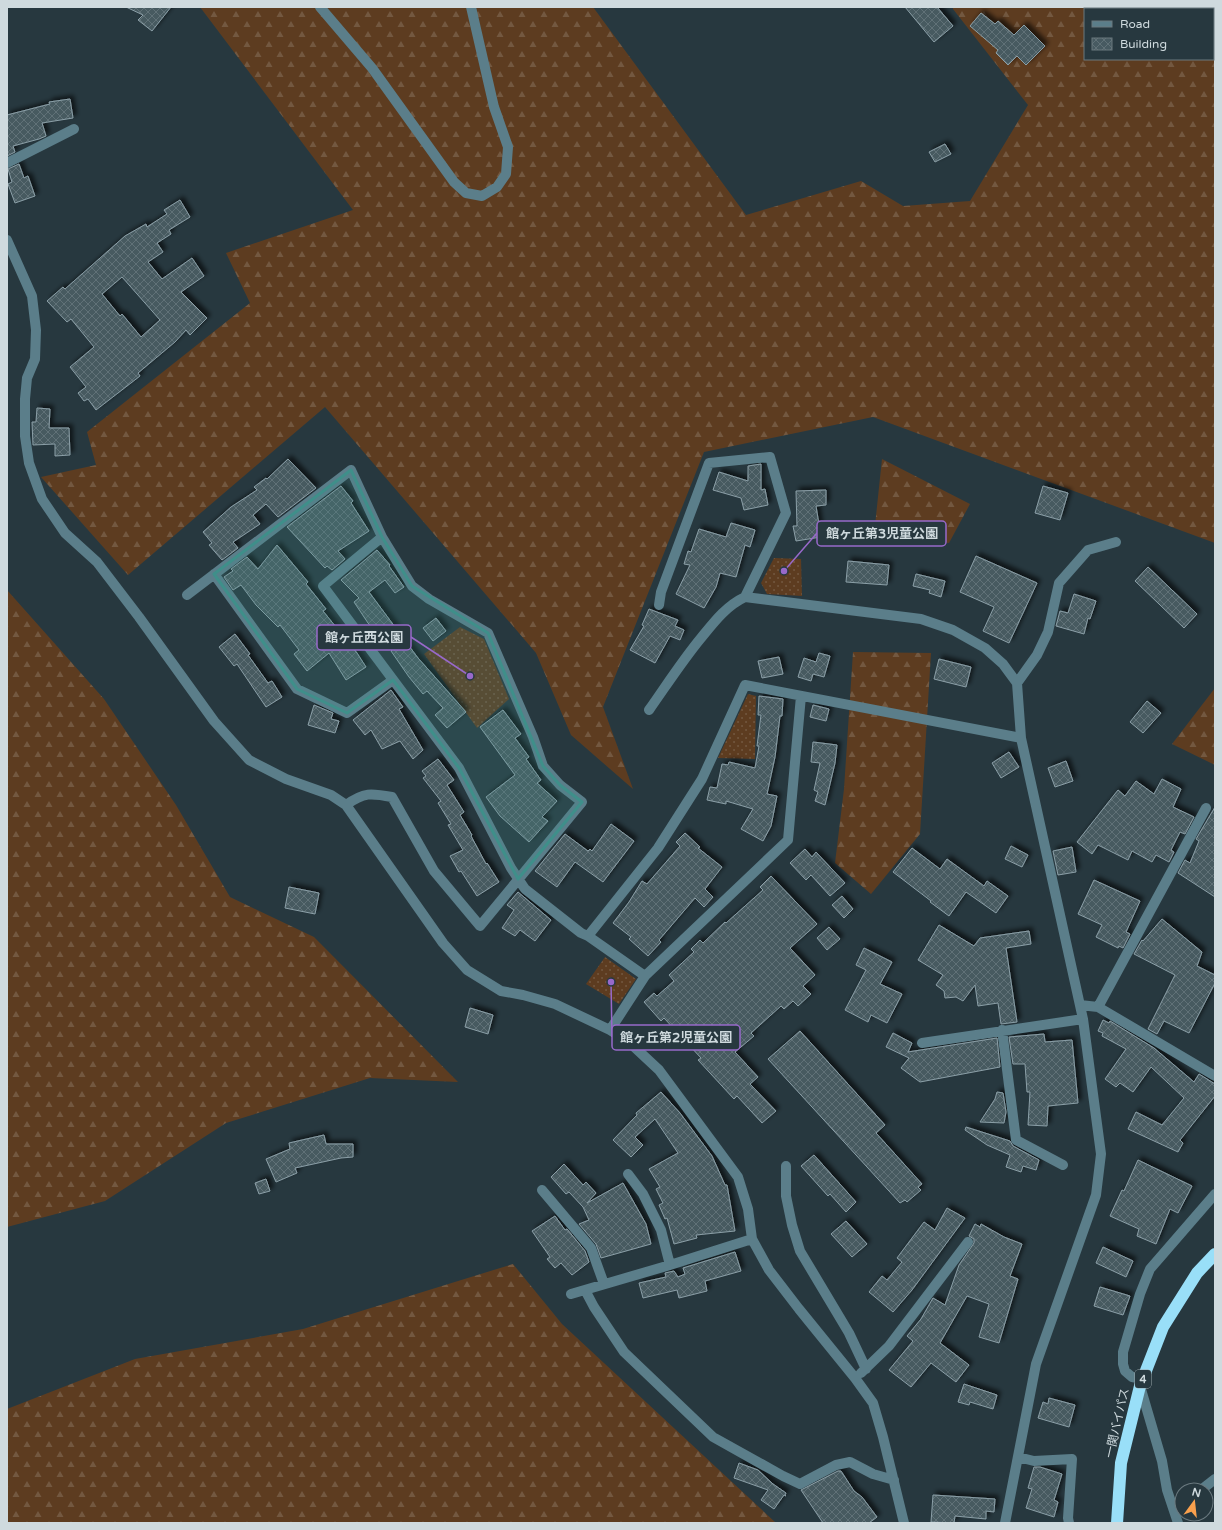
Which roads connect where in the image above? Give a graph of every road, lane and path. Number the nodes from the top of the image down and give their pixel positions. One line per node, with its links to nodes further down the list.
1 (320, 7): 2 (street)
2 (471, 7)
3 (74, 129): 4 (street)
4 (7, 163)
5 (7, 240): 17 (street)
6 (382, 537): 8 (street); 12 (street); 19 (street)
7 (1116, 542): 13 (street)
8 (214, 574): 9 (street); 12 (street)
9 (187, 595)
10 (745, 597): 11 (street); 13 (street); 15 (street)
11 (659, 605)
12 (393, 680): 19 (street)
13 (1017, 683): 16 (street)
14 (801, 696): 16 (street); 20 (street); 21 (street)
15 (649, 710)
16 (1021, 738): 22 (street)
17 (346, 805): 19 (street); 25 (street)
18 (1206, 808): 23 (street)
19 (518, 879): 20 (street)
20 (588, 936): 21 (street)
21 (644, 976): 25 (street)
22 (1080, 1005): 23 (street); 24 (street)
23 (1098, 1007): 28 (street)
24 (1083, 1019): 26 (street); 44 (street)
25 (610, 1030): 34 (street)
26 (1002, 1030): 27 (street); 29 (street)
27 (922, 1043)
28 (1214, 1072)
29 (1063, 1165)
30 (786, 1166): 41 (street)
31 (628, 1174): 37 (street)
32 (542, 1190): 38 (street)
33 (1215, 1194): 43 (street)
34 (752, 1239): 37 (street); 42 (street)
35 (968, 1242): 41 (street)
36 (1215, 1254): 43 (highway, 一関バイパス / 4)
37 (670, 1266): 38 (street)
38 (604, 1284): 39 (street)
39 (585, 1290): 40 (street); 45 (street)
40 (571, 1294)
41 (866, 1369): 42 (street)
42 (854, 1378): 45 (street)
43 (1141, 1382): 46 (street); 50 (highway, 一関バイパス / 4)
44 (1018, 1457): 48 (street); 49 (street)
45 (894, 1480): 47 (street)
46 (1173, 1512): 51 (street)
47 (904, 1523)
48 (1005, 1523)
49 (1069, 1523)
50 (1117, 1523)
51 (1178, 1523)

